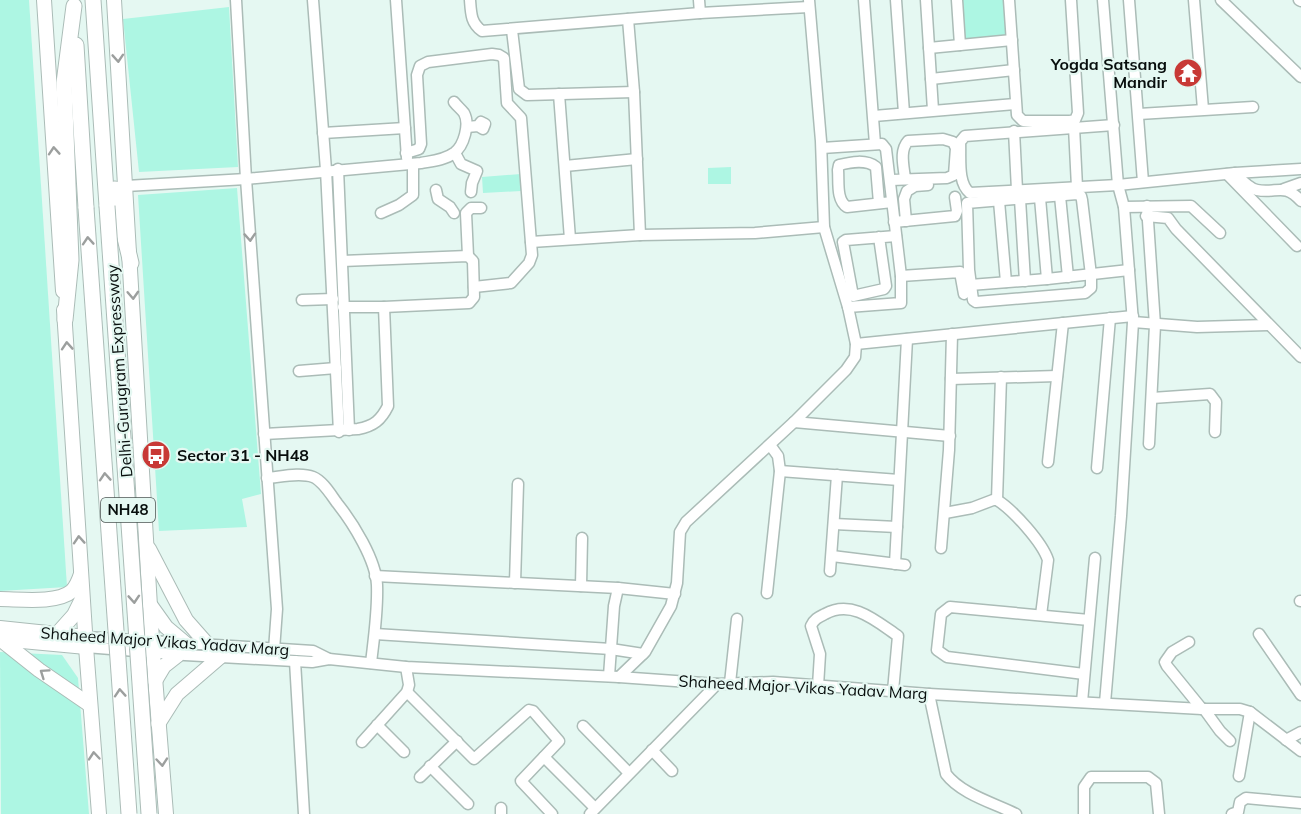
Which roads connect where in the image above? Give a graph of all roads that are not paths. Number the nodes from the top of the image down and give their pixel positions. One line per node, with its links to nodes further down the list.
1 (44, 0): 109 (main road, one-way to 1)
2 (93, 0): 45 (highway, Delhi-Gurugram Expressway / NH48)
3 (114, 0): 62 (main road, one-way to 62)
4 (236, 0): 55 (street)
5 (313, 0): 44 (street)
6 (396, 0): 42 (street)
7 (470, 0): 23 (street)
8 (699, 0): 21 (street)
9 (864, 0): 39 (street)
10 (896, 0): 37 (street)
11 (926, 0): 26 (street)
12 (957, 0): 25 (street)
13 (1009, 0): 24 (street)
14 (1071, 0): 33 (street)
15 (1103, 0): 40 (street)
16 (1129, 0): 38 (street)
17 (1194, 0): 35 (street)
18 (1229, 2): 28 (street)
19 (74, 3): 109 (highway); 216 (highway, Delhi-Gurugram Expressway / NH48, one-way to 19, bridge)
20 (809, 4): 21 (street); 47 (street)
21 (700, 13): 22 (street)
22 (628, 19): 23 (street); 30 (street)
23 (512, 30): 31 (street)
24 (1012, 40): 25 (street); 27 (street)
25 (960, 45): 26 (street)
26 (929, 48): 29 (street)
27 (1014, 70): 29 (street); 33 (street)
28 (1301, 77)
29 (931, 79): 36 (street)
30 (634, 92): 31 (street); 49 (street)
31 (559, 94): 51 (street)
32 (454, 102): 48 (street)
33 (1015, 104): 36 (street)
34 (1253, 107): 35 (street)
35 (1203, 109): 38 (street)
36 (933, 110): 37 (street)
37 (904, 113): 39 (street)
38 (1139, 114): 58 (street)
39 (874, 116): 46 (street)
40 (1114, 125): 41 (street); 61 (street)
41 (1074, 127): 43 (street); 63 (street)
42 (405, 128): 44 (street); 50 (street)
43 (1014, 131): 67 (street); 67 (street)
44 (323, 134): 53 (street)
45 (101, 140): 92 (highway); 217 (highway, Delhi-Gurugram Expressway / NH48, one-way to 217, bridge)
46 (875, 144): 47 (street); 57 (street)
47 (822, 148): 82 (street)
48 (455, 153): 50 (street); 66 (street)
49 (637, 159): 51 (street); 84 (street)
50 (409, 160): 53 (street); 78 (street); 88 (street)
51 (565, 166): 87 (street)
52 (1301, 169): 54 (street)
53 (332, 170): 55 (street); 91 (street); 102 (street)
54 (1231, 173): 58 (street); 64 (street); 89 (street)
55 (246, 179): 62 (street); 127 (street, one-way to 127)
56 (905, 179): 56 (street); 57 (street)
57 (891, 180): 73 (street)
58 (1143, 182): 61 (street)
59 (1301, 183): 64 (street)
60 (948, 185): 80 (street)
61 (1118, 185): 63 (street); 75 (street)
62 (126, 186): 92 (main road)
63 (1077, 187): 67 (street)
64 (1284, 189): 70 (street)
65 (436, 190): 79 (street)
66 (471, 192)
67 (1018, 194): 71 (street); 72 (street); 98 (street)
68 (955, 196): 80 (street)
69 (1060, 196): 71 (street); 94 (street); 96 (street)
70 (1299, 196)
71 (1040, 198): 97 (street)
72 (999, 201): 99 (street); 101 (street)
73 (892, 202): 74 (street); 81 (street)
74 (879, 203): 74 (street)
75 (1124, 207): 77 (street); 93 (street)
76 (482, 208): 79 (street)
77 (1146, 211): 83 (street); 111 (street); 112 (street)
78 (381, 213)
79 (460, 213): 90 (street)
80 (906, 221): 81 (street)
81 (894, 222): 85 (street)
82 (824, 227): 84 (street); 105 (street)
83 (1220, 233)
84 (640, 235): 87 (street)
85 (896, 236): 86 (street); 95 (street)
86 (879, 237): 86 (street)
87 (570, 238): 88 (street)
88 (531, 242): 100 (street)
89 (1297, 246)
90 (468, 256): 91 (street); 100 (street)
91 (342, 261): 104 (street)
92 (131, 263): 143 (main road, one-way to 143)
93 (1129, 270): 94 (street); 108 (street)
94 (1091, 275): 96 (street); 101 (street)
95 (901, 276): 101 (street); 105 (street)
96 (1068, 277): 97 (street)
97 (1047, 279): 98 (street)
98 (1025, 281): 99 (street)
99 (1006, 282): 101 (street)
100 (474, 287): 106 (street)
101 (967, 289)
102 (333, 299): 103 (street); 117 (street)
103 (302, 300)
104 (344, 307): 106 (street); 124 (street)
105 (848, 307): 115 (street)
106 (384, 308): 124 (street)
107 (1110, 318): 108 (street); 110 (street); 132 (street)
108 (1133, 319): 111 (street); 191 (street)
109 (65, 320): 148 (main road, one-way to 109)
110 (1063, 323): 113 (street); 119 (street)
111 (1155, 325): 112 (street); 122 (street)
112 (1268, 325): 116 (street)
113 (952, 334): 114 (street); 121 (street)
114 (906, 339): 115 (street); 125 (street)
115 (856, 344): 123 (street)
116 (1301, 357)
117 (336, 368): 118 (street); 124 (street)
118 (299, 371)
119 (1057, 376): 120 (street); 131 (street)
120 (1000, 377): 121 (street); 138 (street)
121 (951, 379): 128 (street)
122 (1152, 398): 126 (street); 129 (street)
123 (794, 422): 125 (street); 130 (street)
124 (344, 431): 127 (street)
125 (902, 432): 128 (street); 136 (street)
126 (1215, 432)
127 (264, 434): 135 (street)
128 (950, 436): 139 (street)
129 (1149, 444)
130 (770, 445): 133 (street); 154 (street)
131 (1048, 462)
132 (1097, 468)
133 (780, 471): 134 (street); 153 (street)
134 (837, 475): 136 (street); 140 (street)
135 (267, 478): 149 (street); 172 (street)
136 (899, 480): 141 (street)
137 (518, 484): 150 (street)
138 (997, 500): 139 (street); 158 (street)
139 (945, 513): 144 (street)
140 (834, 524): 141 (street); 145 (street)
141 (897, 527): 145 (street)
142 (582, 538): 151 (street)
143 (147, 544): 157 (main road); 168 (main road)
144 (941, 548)
145 (832, 556): 147 (street)
146 (1095, 558): 160 (street)
147 (831, 571)
148 (81, 574): 155 (main road); 156 (main road)
149 (375, 576): 150 (street); 162 (street)
150 (515, 583): 151 (street)
151 (581, 586): 152 (street)
152 (618, 588): 154 (street); 171 (street)
153 (766, 593)
154 (675, 594): 173 (street)
155 (0, 598)
156 (83, 598): 165 (main road); 166 (main road)
157 (151, 606): 169 (main road); 170 (main road)
158 (1041, 615): 160 (street); 180 (street)
159 (738, 619): 183 (street)
160 (1089, 620): 180 (street)
161 (0, 628): 165 (main road, Shaheed Major Vikas Yadav Marg)
162 (375, 634): 171 (street); 177 (street)
163 (1259, 634): 189 (street)
164 (0, 639): 165 (main road, Shaheed Major Vikas Yadav Marg); 192 (main road, one-way to 164)
165 (58, 639): 166 (main road, Shaheed Major Vikas Yadav Marg); 179 (main road)
166 (86, 642): 169 (street, Shaheed Major Vikas Yadav Marg); 179 (main road)
167 (1189, 642): 193 (street)
168 (208, 645): 170 (street, Shaheed Major Vikas Yadav Marg); 172 (street, Shaheed Major Vikas Yadav Marg)
169 (153, 646): 170 (street, Shaheed Major Vikas Yadav Marg); 182 (main road)
170 (181, 649): 174 (street, Shaheed Major Vikas Yadav Marg); 182 (main road)
171 (611, 649): 173 (street); 181 (street)
172 (274, 650): 175 (street, Shaheed Major Vikas Yadav Marg)
173 (643, 654): 181 (street)
174 (220, 657): 176 (street, Shaheed Major Vikas Yadav Marg); 195 (main road)
175 (329, 659): 176 (street, Shaheed Major Vikas Yadav Marg); 177 (street, Shaheed Major Vikas Yadav Marg)
176 (295, 661): 219 (street)
177 (371, 663): 178 (street, Shaheed Major Vikas Yadav Marg)
178 (406, 667): 181 (street, Shaheed Major Vikas Yadav Marg); 187 (street)
179 (88, 670): 192 (main road)
180 (1084, 674): 190 (street)
181 (614, 676): 184 (street, Shaheed Major Vikas Yadav Marg)
182 (155, 681): 195 (main road)
183 (730, 683): 184 (street, Shaheed Major Vikas Yadav Marg); 185 (street, Shaheed Major Vikas Yadav Marg)
184 (717, 684): 203 (street)
185 (818, 686): 186 (street, Shaheed Major Vikas Yadav Marg); 186 (street)
186 (893, 691): 188 (street, Shaheed Major Vikas Yadav Marg)
187 (407, 692): 196 (street); 200 (street)
188 (929, 694): 190 (street, Shaheed Major Vikas Yadav Marg); 221 (street)
189 (1301, 695)
190 (1082, 702): 191 (street, Shaheed Major Vikas Yadav Marg)
191 (1105, 703): 193 (street, Shaheed Major Vikas Yadav Marg)
192 (90, 705): 215 (main road, one-way to 192)
193 (1203, 709): 194 (street, Shaheed Major Vikas Yadav Marg); 201 (street)
194 (1250, 712): 199 (street); 210 (street)
195 (158, 724): 218 (main road, one-way to 218)
196 (377, 725): 202 (street); 205 (street)
197 (583, 726): 209 (street)
198 (1301, 732): 199 (street)
199 (1286, 740): 204 (street)
200 (457, 741): 206 (street); 207 (street)
201 (1230, 741)
202 (362, 742)
203 (652, 750): 208 (street); 209 (street)
204 (1301, 750)
205 (404, 752)
206 (544, 757): 214 (street); 220 (street)
207 (430, 766): 211 (street); 212 (street)
208 (672, 771)
209 (629, 773): 214 (street)
210 (1239, 776)
211 (420, 777)
212 (468, 804)
213 (1297, 807): 224 (street)
214 (592, 811)
215 (99, 814)
216 (129, 814)
217 (149, 814)
218 (166, 814)
219 (304, 814)
220 (552, 814)
221 (1016, 814)
222 (1084, 814): 223 (street)
223 (1159, 814)
224 (1232, 814)

